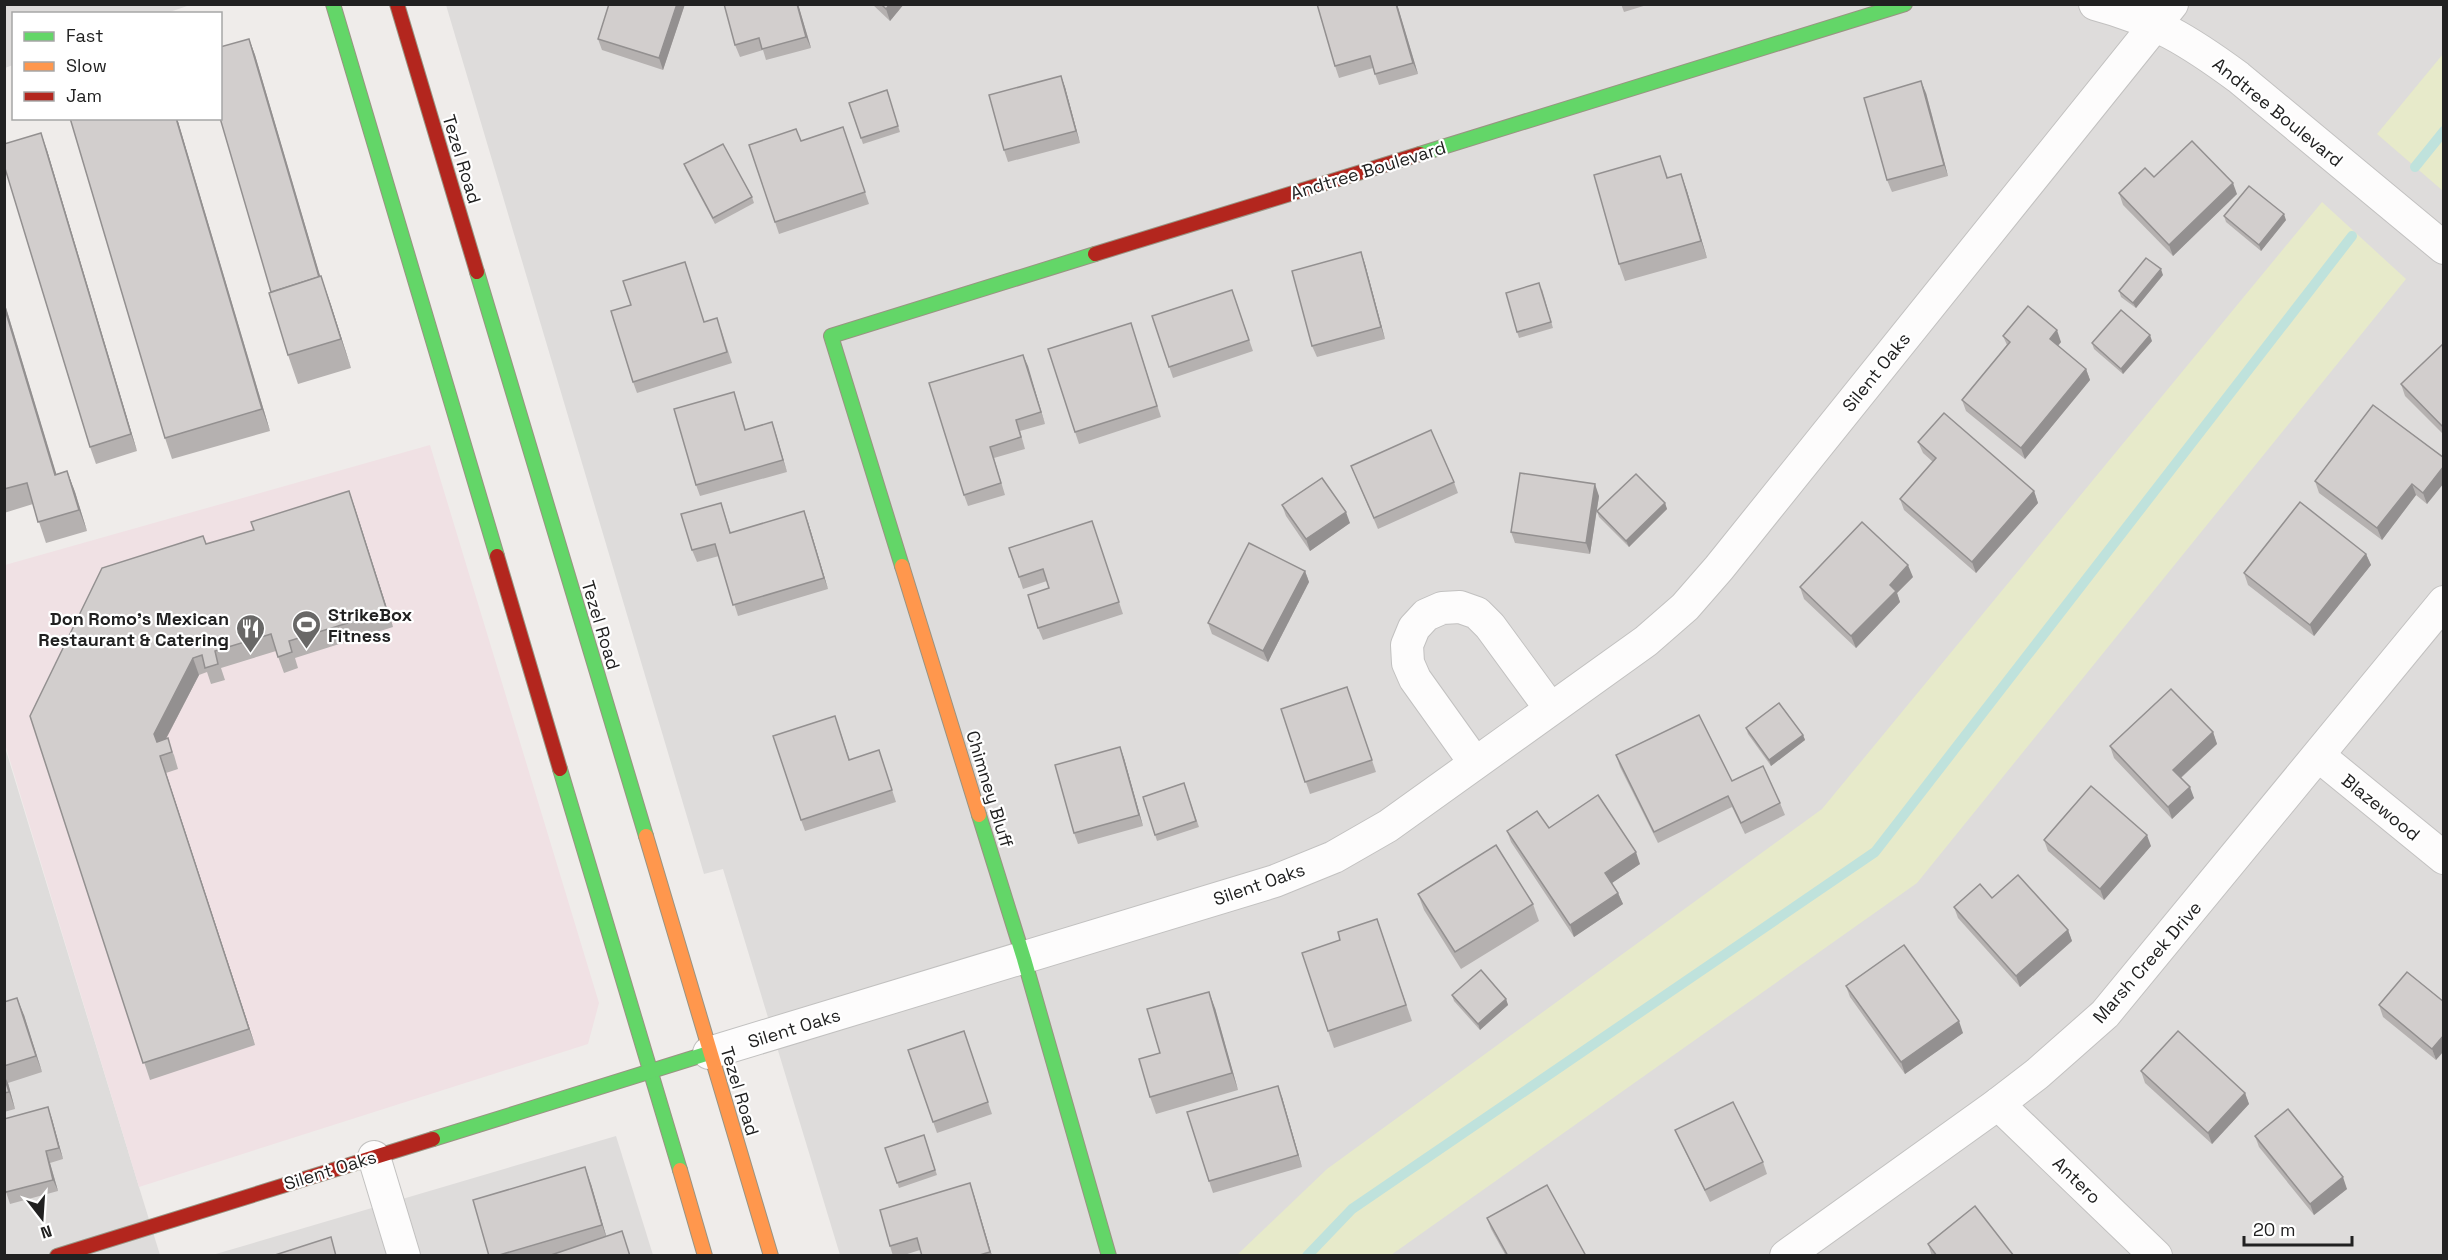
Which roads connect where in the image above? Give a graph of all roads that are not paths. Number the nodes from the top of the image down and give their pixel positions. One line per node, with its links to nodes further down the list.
1 (333, 4): 15 (street)
2 (398, 4): 14 (street, Tezel Road)
3 (1905, 4): 7 (street, Andtree Boulevard)
4 (2095, 4): 5 (street, Andtree Boulevard)
5 (2163, 15): 6 (street, Andtree Boulevard); 9 (street, Silent Oaks)
6 (2444, 248)
7 (831, 336): 13 (street, Chimney Bluff)
8 (2444, 602): 10 (street, Marsh Creek Drive)
9 (1551, 708): 11 (street, Silent Oaks); 11 (street)
10 (2319, 756): 12 (street, Blazewood); 16 (street, Marsh Creek Drive)
11 (1475, 763): 13 (street, Silent Oaks)
12 (2444, 858)
13 (1024, 959): 14 (street, Silent Oaks); 22 (street, Chimney Bluff)
14 (709, 1053): 15 (street, Silent Oaks); 21 (street, Tezel Road)
15 (650, 1071): 17 (street, Silent Oaks); 20 (street)
16 (1998, 1104): 23 (street, Marsh Creek Drive); 24 (street, Antero)
17 (374, 1157): 18 (street, Silent Oaks); 19 (street)
18 (57, 1256)
19 (404, 1256)
20 (705, 1256)
21 (771, 1256)
22 (1109, 1256)
23 (1786, 1256)
24 (2156, 1256)

